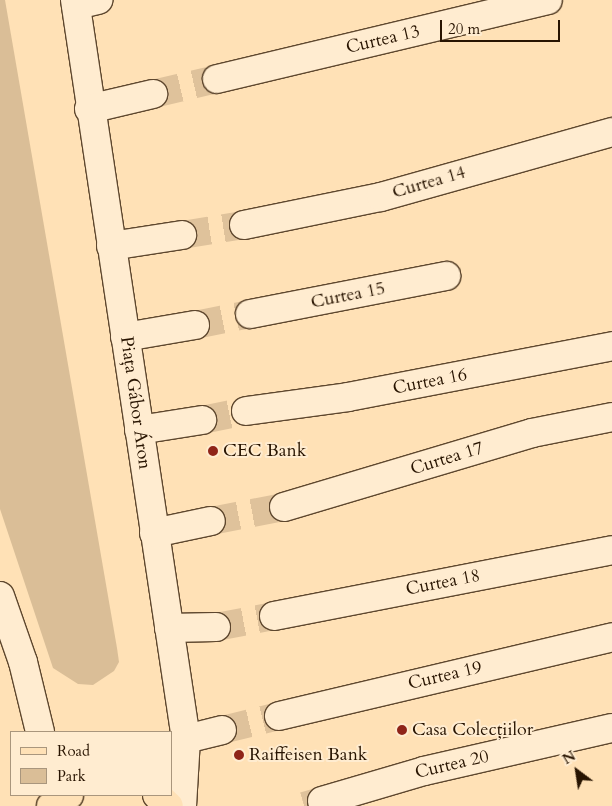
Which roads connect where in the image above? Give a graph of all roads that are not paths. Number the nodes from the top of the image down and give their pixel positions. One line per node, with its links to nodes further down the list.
1 (548, 0): 3 (street, Curtea 13)
2 (83, 2): 5 (street, Piața Gábor Áron)
3 (217, 79)
4 (153, 94): 5 (street)
5 (89, 109): 9 (street, Piața Gábor Áron)
6 (612, 132): 7 (street, Curtea 14)
7 (244, 225)
8 (182, 235): 9 (street)
9 (111, 246): 13 (street, Piața Gábor Áron)
10 (446, 276): 11 (street, Curtea 15)
11 (250, 314)
12 (195, 325): 13 (street)
13 (125, 337): 18 (street, Piața Gábor Áron)
14 (612, 346): 15 (street, Curtea 16)
15 (246, 411)
16 (612, 417): 19 (street, Curtea 17)
17 (202, 420): 18 (street)
18 (139, 430): 21 (street, Piața Gábor Áron)
19 (284, 507)
20 (211, 521): 21 (street)
21 (154, 533): 26 (street, Piața Gábor Áron)
22 (612, 550): 24 (street, Curtea 18)
23 (0, 596): 31 (street)
24 (274, 616)
25 (216, 627): 26 (street)
26 (169, 628): 32 (street, Piața Gábor Áron)
27 (612, 637): 28 (street, Curtea 19)
28 (279, 716)
29 (612, 728): 34 (street, Curtea 20)
30 (222, 730): 32 (street)
31 (40, 731)
32 (186, 739): 36 (street, Piața Gábor Áron)
33 (158, 796): 35 (main road)
34 (322, 801)
35 (169, 806)
36 (182, 806)

